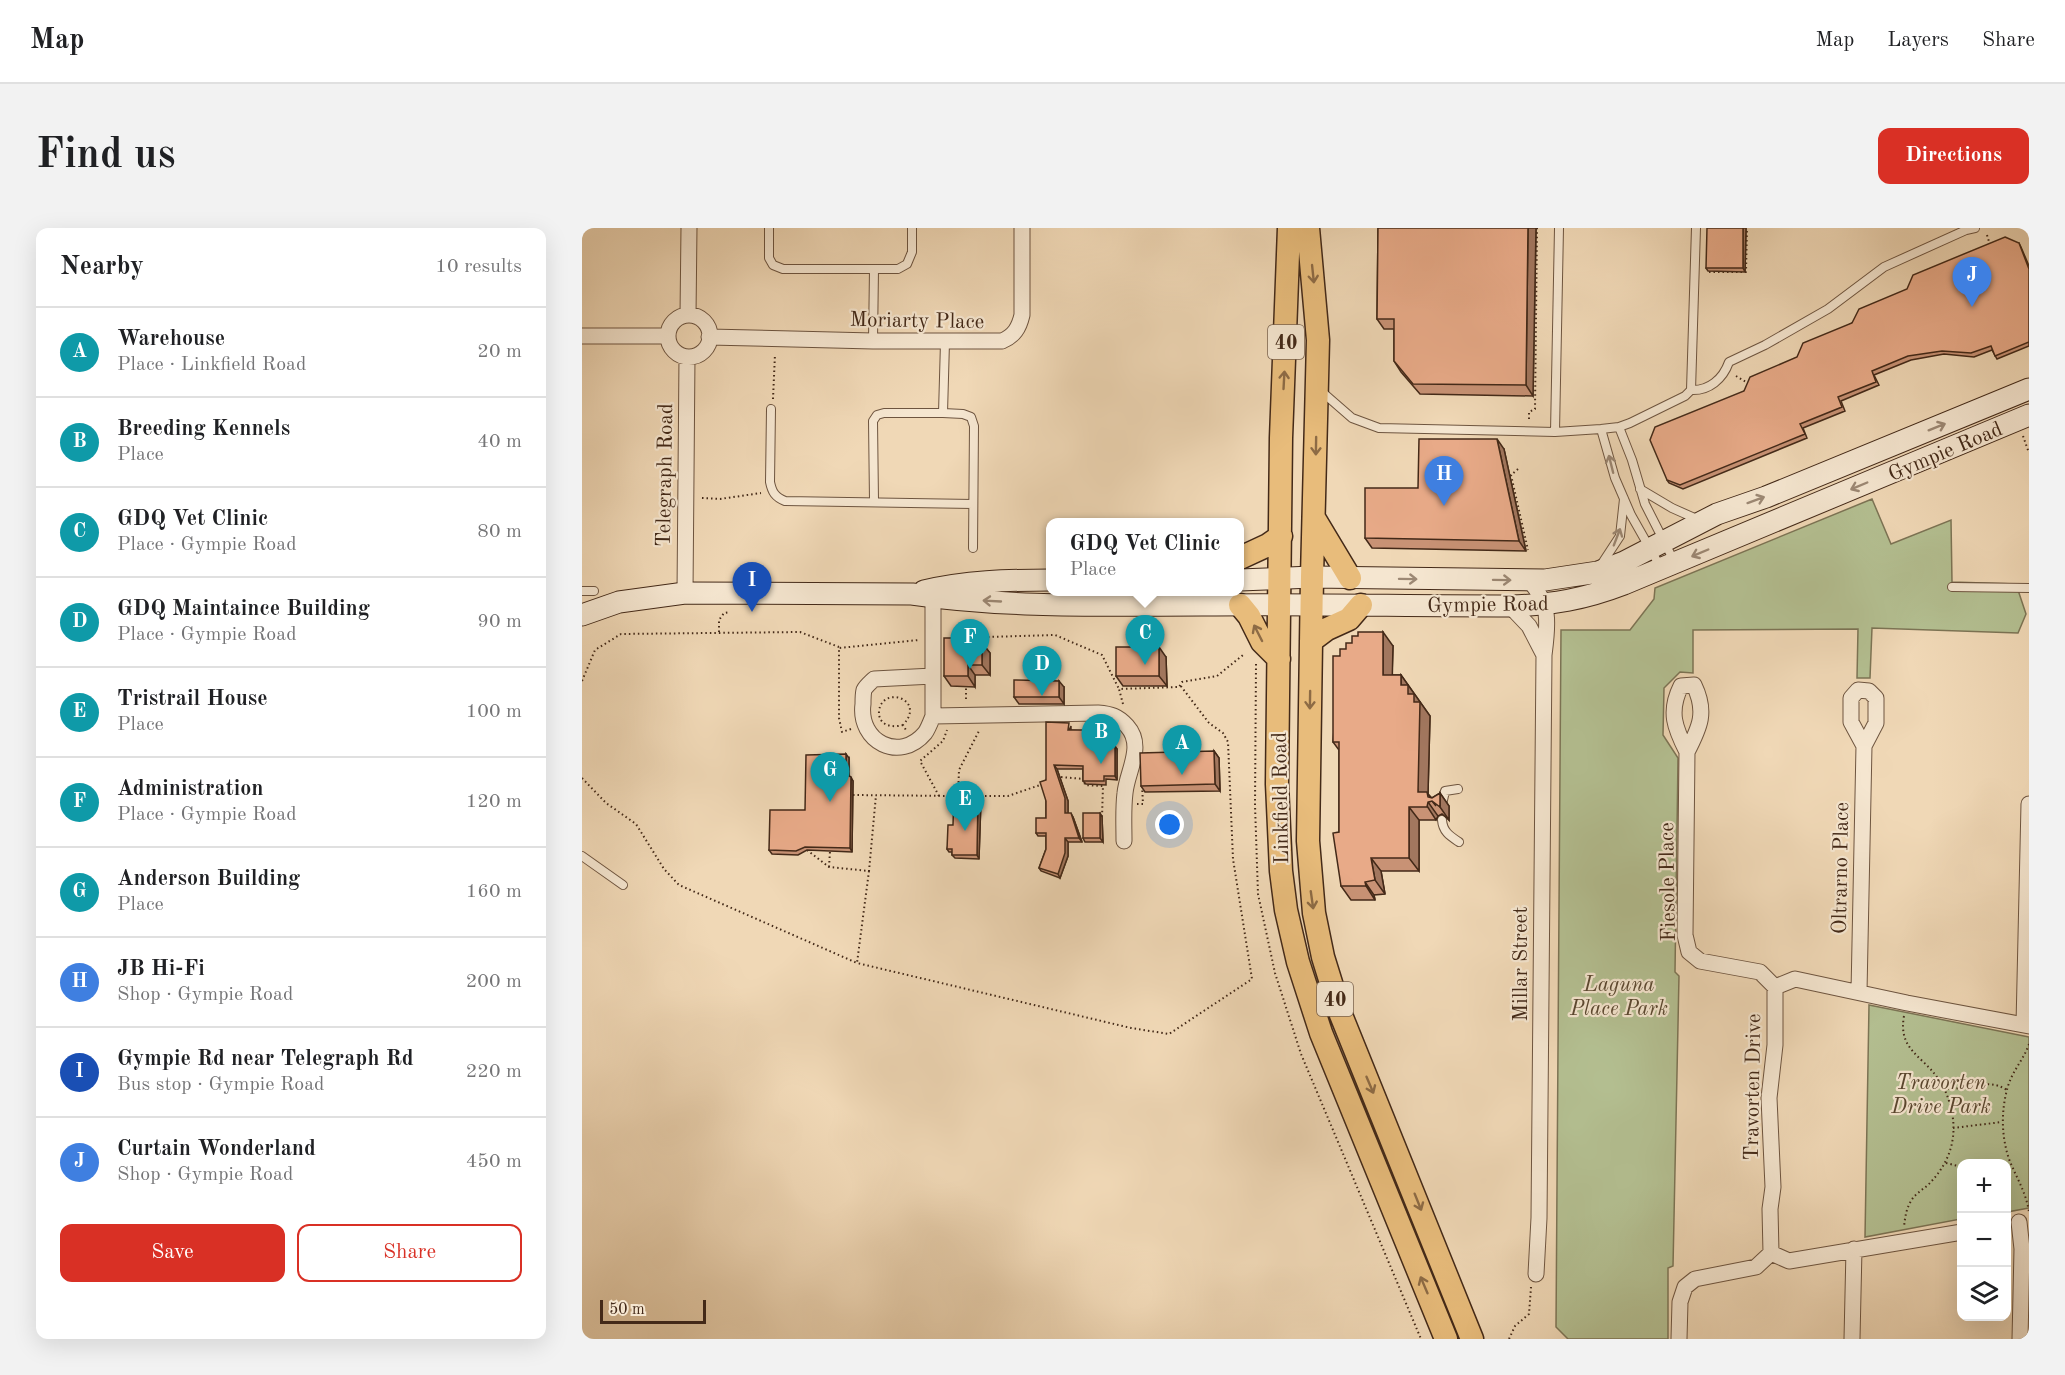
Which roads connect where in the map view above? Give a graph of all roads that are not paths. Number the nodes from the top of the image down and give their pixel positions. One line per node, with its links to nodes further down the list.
1 (688, 228): 11 (street)
2 (769, 228): 10 (lane)
3 (912, 228): 10 (lane)
4 (1022, 228): 16 (street, Moriarty Place)
5 (1289, 228): 33 (main road, Linkfield Road / 40, one-way to 5)
6 (1308, 228): 18 (main road, Linkfield Road / 40, one-way to 18)
7 (1559, 228): 26 (lane)
8 (1696, 228): 20 (lane)
9 (1975, 228): 20 (lane)
10 (874, 269): 15 (lane)
11 (688, 315): 13 (street); 14 (street)
12 (582, 336): 13 (street)
13 (668, 336): 17 (street)
14 (709, 337): 15 (street, Moriarty Place); 17 (street)
15 (873, 341): 16 (street, Moriarty Place)
16 (945, 342): 22 (lane)
17 (687, 357): 49 (street, Telegraph Road)
18 (1317, 388): 26 (lane); 31 (main road, Linkfield Road / 40, one-way to 31)
19 (2029, 389): 32 (main road, Gympie Road, one-way to 19)
20 (1691, 390): 24 (lane)
21 (771, 409): 29 (lane)
22 (943, 413): 29 (lane); 30 (lane)
23 (2026, 424): 37 (main road, Gympie Road, one-way to 37)
24 (1619, 427): 25 (lane); 27 (lane)
25 (1601, 429): 26 (lane); 28 (lane, one-way to 25)
26 (1555, 432)
27 (1640, 489): 32 (lane); 34 (lane)
28 (1624, 498): 34 (lane); 38 (lane, one-way to 28)
29 (874, 501): 30 (lane)
30 (973, 504): 35 (lane)
31 (1314, 518): 39 (main road, Linkfield Road / 40); 41 (main road)
32 (1702, 521): 34 (main road, Gympie Road)
33 (1281, 536): 36 (main road); 40 (main road, Linkfield Road / 40)
34 (1657, 545): 37 (lane); 37 (lane); 38 (main road, Gympie Road)
35 (973, 548)
36 (1244, 556)
37 (1668, 566): 56 (main road, Gympie Road)
38 (1598, 572): 44 (main road, Gympie Road)
39 (1312, 577): 40 (main road, Gympie Road); 41 (main road, Gympie Road); 54 (main road, Linkfield Road / 40)
40 (1281, 578): 42 (main road, Gympie Road); 52 (main road, Linkfield Road / 40)
41 (1350, 578): 44 (main road, Gympie Road, one-way to 44)
42 (1244, 579)
43 (1046, 580): 50 (main road, Gympie Road)
44 (1529, 580): 56 (street, Millar Street)
45 (1952, 587): 46 (lane)
46 (2029, 588)
47 (582, 591): 48 (lane)
48 (594, 591)
49 (685, 593): 50 (main road, Gympie Road); 58 (main road, Gympie Road)
50 (912, 594): 51 (main road, Gympie Road)
51 (933, 596): 53 (main road, Gympie Road, one-way to 51); 62 (street)
52 (1280, 604): 53 (main road, Gympie Road); 54 (main road, Gympie Road); 61 (main road, Linkfield Road / 40)
53 (1240, 605): 61 (main road, one-way to 53)
54 (1312, 605): 55 (main road, Gympie Road); 59 (main road, Linkfield Road / 40)
55 (1361, 605): 57 (main road, Gympie Road); 59 (main road)
56 (1545, 605): 57 (main road, Gympie Road); 60 (street, Millar Street)
57 (1510, 606): 60 (street, Millar Street)
58 (582, 615)
59 (1311, 641): 83 (main road, Linkfield Road / 40, one-way to 83)
60 (1544, 654): 81 (street, Millar Street)
61 (1279, 659): 82 (main road, Linkfield Road / 40, one-way to 61)
62 (933, 676): 63 (street); 63 (street)
63 (933, 716): 70 (street)
64 (1864, 746): 75 (street, Oltrarno Place)
65 (1687, 752): 74 (street, Fiesole Place)
66 (1458, 789): 68 (lane)
67 (2029, 804): 76 (street)
68 (1442, 806)
69 (1442, 820): 71 (lane)
70 (1124, 841)
71 (1458, 842)
72 (582, 856): 73 (lane)
73 (623, 885)
74 (1775, 987): 75 (street, Travorten Drive); 80 (street, Travorten Drive)
75 (1859, 992): 76 (street, Travorten Drive)
76 (2026, 1025)
77 (2021, 1220): 86 (street)
78 (1957, 1233): 79 (street)
79 (1854, 1250): 80 (street); 85 (street)
80 (1771, 1254): 84 (street)
81 (1536, 1274)
82 (1446, 1339)
83 (1472, 1339)
84 (1679, 1339)
85 (1852, 1339)
86 (2020, 1339)

